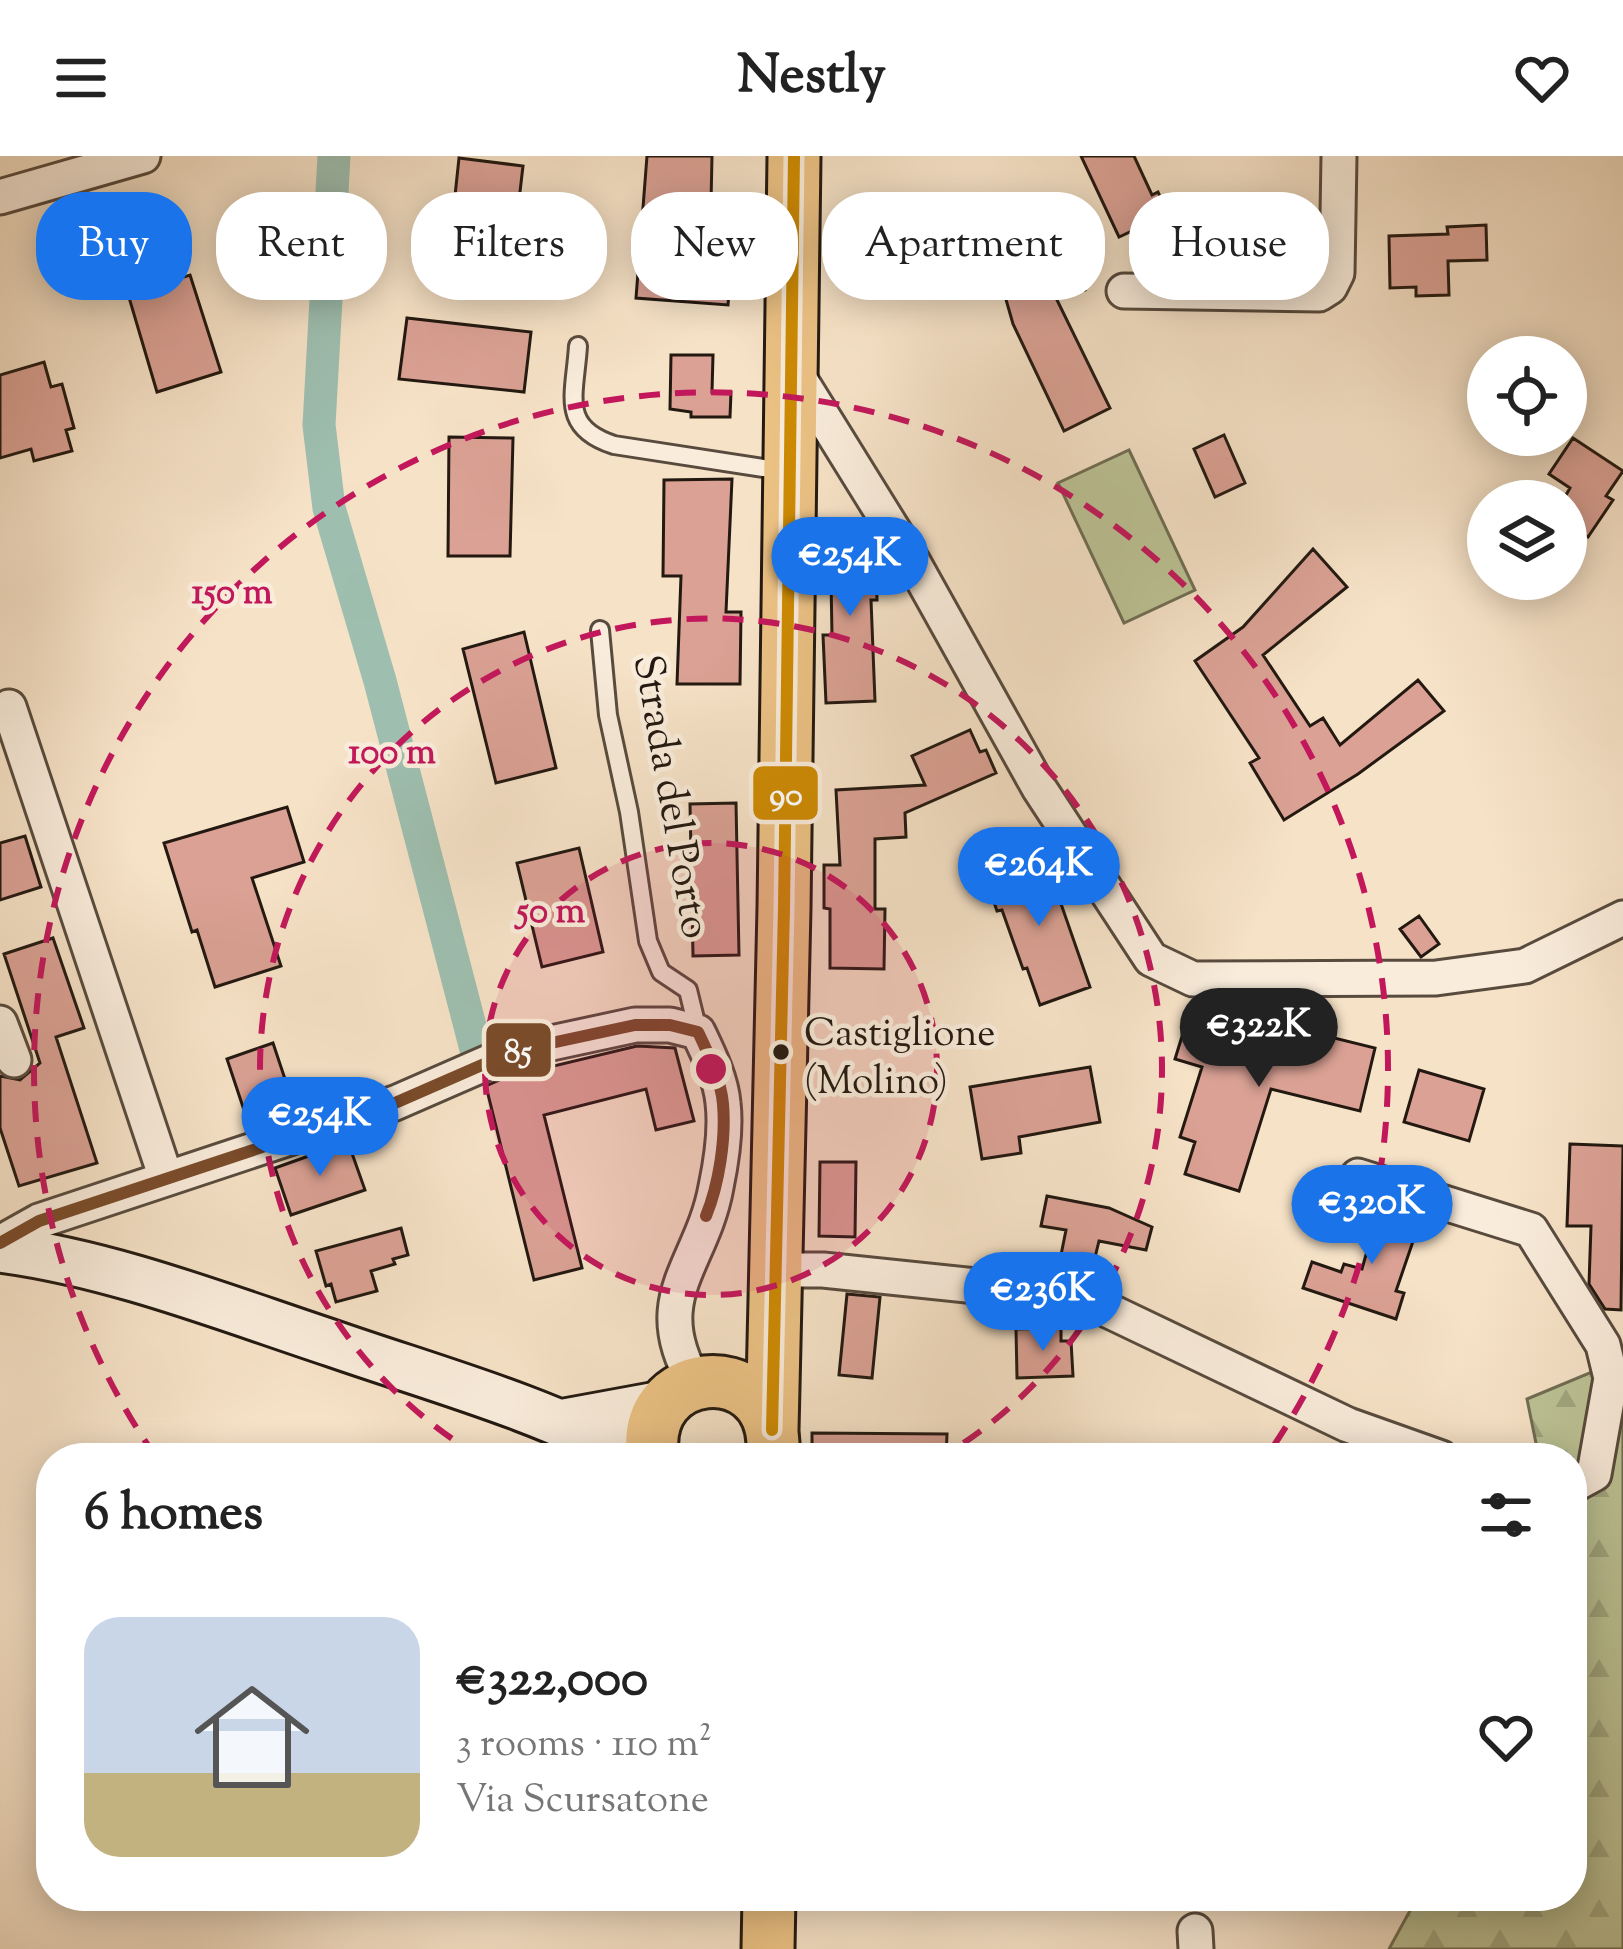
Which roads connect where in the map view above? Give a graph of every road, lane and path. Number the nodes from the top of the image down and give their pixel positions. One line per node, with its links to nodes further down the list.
1 (143, 156): 4 (street)
2 (794, 156): 7 (main road)
3 (1339, 156): 5 (street)
4 (0, 197)
5 (1124, 291)
6 (578, 346): 8 (lane)
7 (790, 363): 8 (main road); 11 (street)
8 (790, 472): 18 (main road)
9 (600, 630): 13 (lane, Strada del Porto)
10 (9, 707): 16 (street)
11 (1623, 918)
12 (0, 1024): 14 (street)
13 (698, 1032): 16 (street); 19 (street, Strada del Porto)
14 (14, 1060)
15 (1358, 1176): 26 (street)
16 (166, 1178): 17 (street)
17 (0, 1246): 20 (main road)
18 (775, 1288): 19 (main road); 23 (main road); 25 (street)
19 (698, 1391): 20 (main road); 22 (main road); 24 (main road)
20 (565, 1422): 21 (main road)
21 (605, 1443)
22 (652, 1443)
23 (771, 1443)
24 (771, 1443)
25 (1399, 1443)
26 (1590, 1477)
27 (769, 1911): 28 (main road)
28 (768, 1949)

